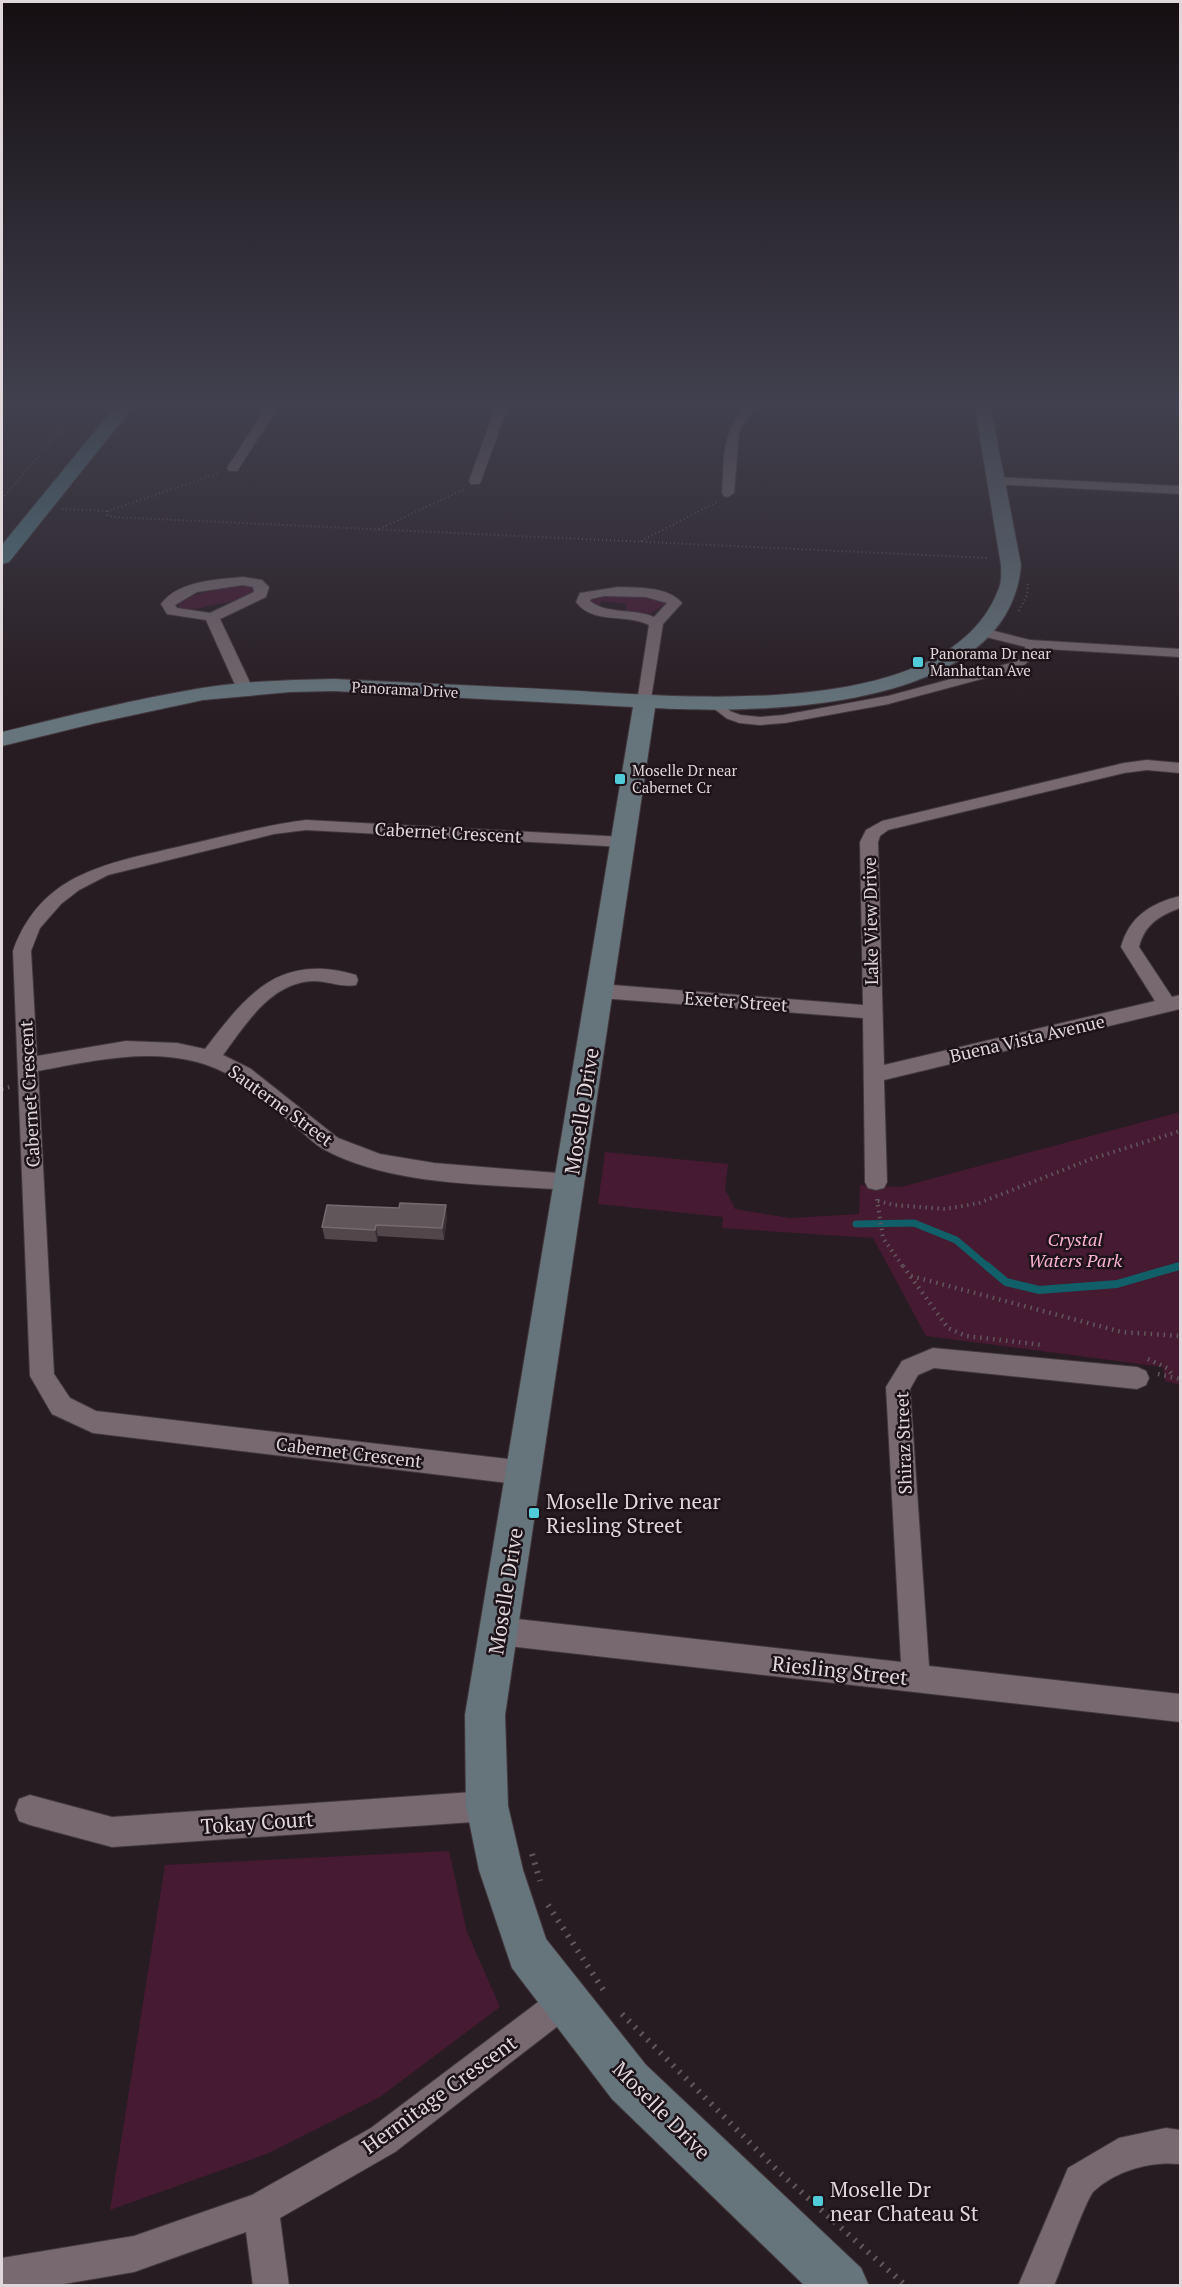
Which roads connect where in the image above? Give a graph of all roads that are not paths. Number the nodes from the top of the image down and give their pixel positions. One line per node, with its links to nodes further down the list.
1 (40, 510): 3 (main road)
2 (1001, 510): 6 (street, Panorama Drive)
3 (2, 558)
4 (212, 617): 4 (street); 9 (street)
5 (656, 623): 5 (street); 10 (street)
6 (983, 632): 7 (street); 11 (street, Panorama Drive)
7 (1030, 644): 8 (street); 11 (lane, Panorama Drive)
8 (1180, 653)
9 (245, 689): 10 (street, Panorama Drive); 12 (street, Panorama Drive)
10 (645, 702): 11 (street, Panorama Drive); 16 (street, Moselle Drive)
11 (716, 705)
12 (96, 716): 13 (street, Panorama Drive); 14 (street, Panorama Drive)
13 (2, 739)
14 (2, 746)
15 (1180, 768): 21 (street, Lake View Drive)
16 (624, 842): 19 (street, Moselle Drive); 23 (street, Cabernet Crescent)
17 (1180, 902): 20 (street)
18 (349, 980): 22 (street)
19 (600, 991): 21 (street, Exeter Street); 25 (street, Moselle Drive)
20 (1174, 1003): 24 (street, Buena Vista Avenue)
21 (872, 1012): 24 (street, Lake View Drive)
22 (210, 1057): 23 (street, Sauterne Street); 25 (street, Sauterne Street)
23 (28, 1065): 28 (street, Cabernet Crescent)
24 (873, 1075): 26 (street, Lake View Drive)
25 (570, 1182): 28 (street, Moselle Drive)
26 (876, 1182)
27 (1141, 1368): 30 (street, Shiraz Street)
28 (524, 1473): 29 (street, Moselle Drive)
29 (499, 1631): 30 (street, Riesling Street); 32 (street, Moselle Drive)
30 (916, 1678): 31 (street, Riesling Street)
31 (1180, 1708)
32 (487, 1806): 33 (street, Tokay Court); 34 (street, Moselle Drive)
33 (30, 1810)
34 (565, 2001): 36 (street, Hermitage Crescent); 39 (street, Moselle Drive)
35 (1180, 2147): 40 (street)
36 (261, 2209): 37 (street, Hermitage Crescent); 38 (street)
37 (2, 2276)
38 (271, 2286)
39 (843, 2286)
40 (1036, 2286)

